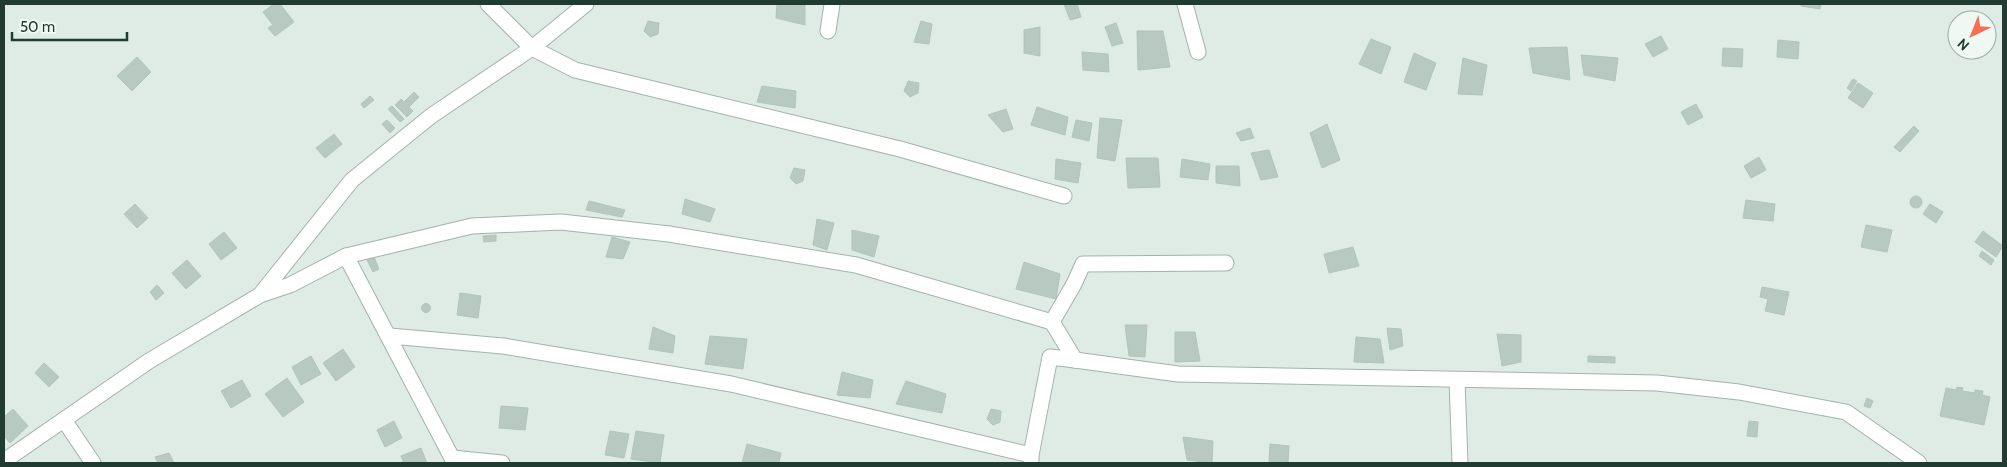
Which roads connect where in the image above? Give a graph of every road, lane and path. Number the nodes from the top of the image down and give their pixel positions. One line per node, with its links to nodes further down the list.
1 (488, 4): 6 (street)
2 (586, 4): 6 (street)
3 (832, 4): 5 (street)
4 (1186, 4): 7 (street)
5 (828, 31)
6 (532, 48): 8 (street); 11 (street)
7 (1198, 52)
8 (1064, 196)
9 (346, 256): 11 (street); 12 (street); 13 (street)
10 (1226, 263): 12 (street)
11 (260, 295): 16 (street)
12 (1052, 322): 14 (street)
13 (390, 336): 17 (street); 20 (street)
14 (1075, 360): 15 (street); 17 (street)
15 (1457, 380): 21 (street); 22 (street)
16 (64, 420): 18 (street); 19 (street)
17 (1031, 459)
18 (4, 461)
19 (93, 463)
20 (502, 463)
21 (1460, 463)
22 (1918, 463)

